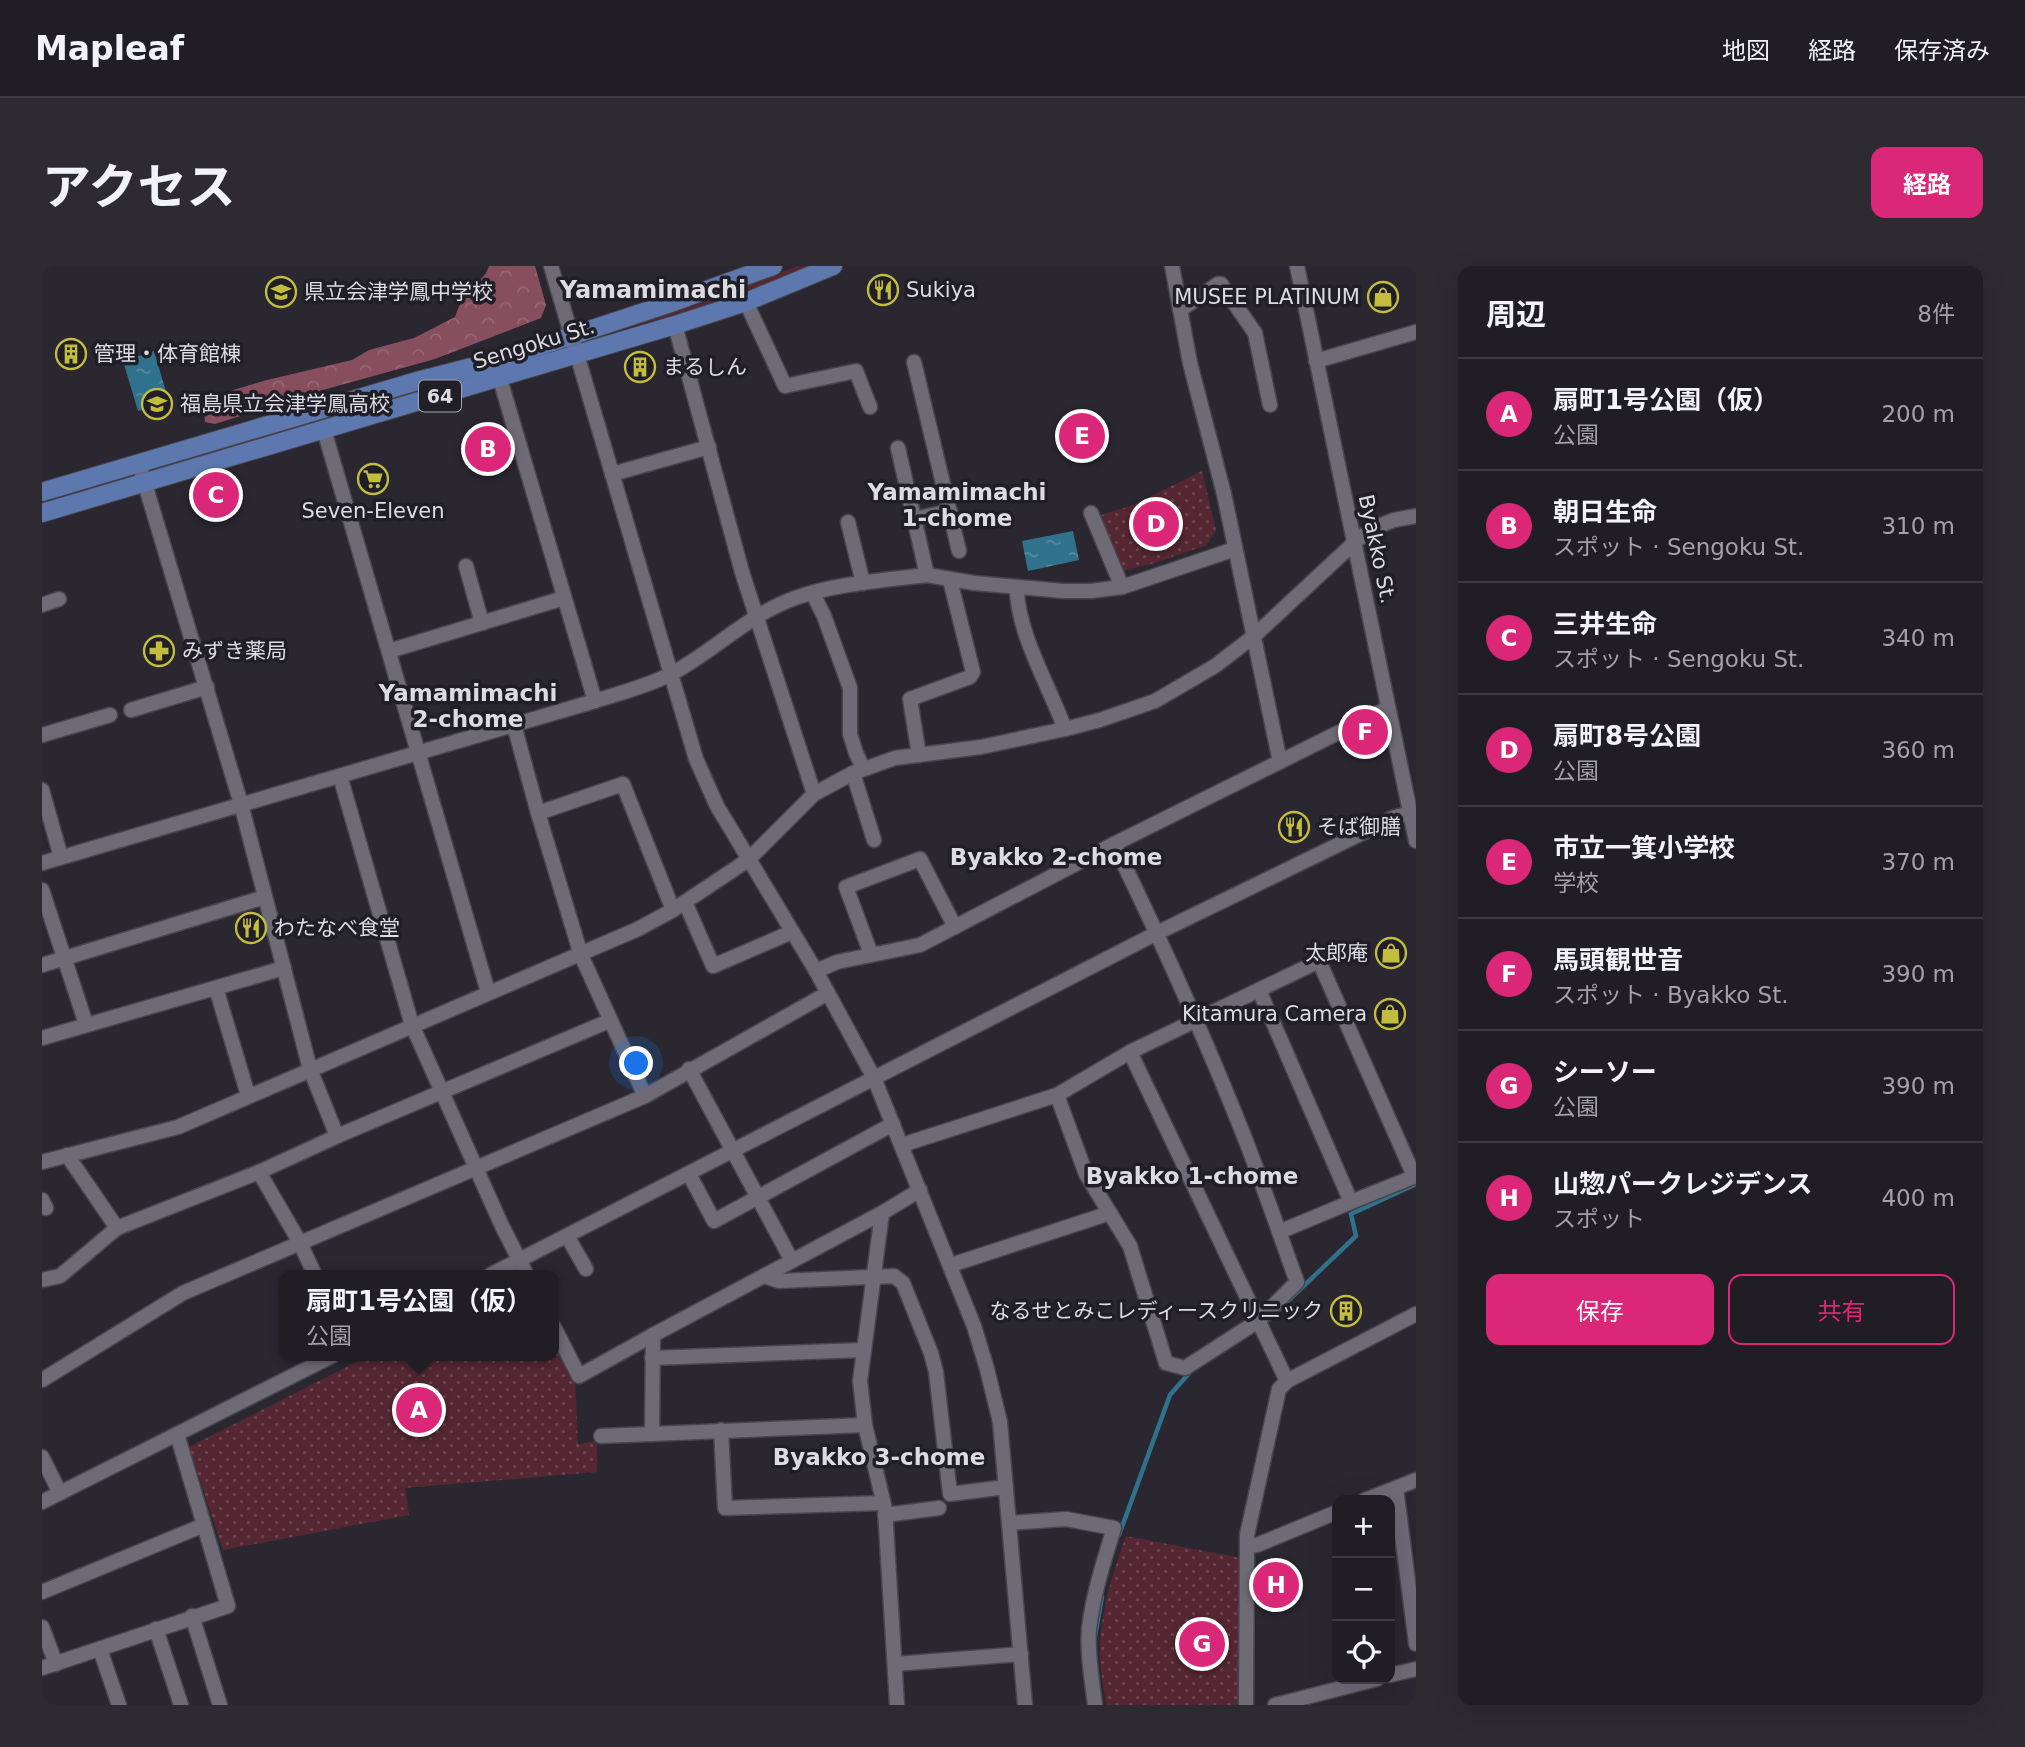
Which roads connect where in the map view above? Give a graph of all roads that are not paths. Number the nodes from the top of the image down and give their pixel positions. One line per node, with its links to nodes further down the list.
1 (551, 266): 10 (street)
2 (773, 266): 10 (main road, Sengoku St. / 64)
3 (833, 266): 6 (main road, Sengoku St. / 64)
4 (1172, 266): 7 (street)
5 (1297, 266): 12 (street, Byakko St.)
6 (746, 302): 8 (main road, Sengoku St. / 64); 16 (street)
7 (1180, 310): 15 (street); 31 (street)
8 (675, 325): 11 (main road, Sengoku St. / 64); 18 (street)
9 (1416, 332): 12 (street)
10 (572, 336): 11 (street); 20 (main road, Sengoku St. / 64)
11 (577, 356): 14 (main road, Sengoku St. / 64); 21 (street)
12 (1317, 361): 30 (street, Byakko St.)
13 (914, 362): 24 (street)
14 (500, 379): 17 (main road, Sengoku St. / 64); 40 (street)
15 (1270, 405)
16 (870, 407)
17 (324, 430): 22 (main road, Sengoku St. / 64); 46 (street)
18 (709, 447): 21 (street); 43 (street)
19 (898, 448): 28 (street)
20 (139, 464): 22 (street); 23 (main road, Sengoku St. / 64)
21 (612, 474): 47 (street)
22 (144, 482): 25 (main road, Sengoku St. / 64); 48 (street)
23 (42, 492)
24 (950, 511): 28 (street); 32 (street)
25 (42, 513)
26 (1091, 513): 38 (street)
27 (1416, 516): 30 (street)
28 (915, 519): 34 (street)
29 (848, 522): 36 (street)
30 (1355, 542): 45 (street); 50 (street, Byakko St.)
31 (1235, 550): 38 (street); 45 (street)
32 (958, 551)
33 (466, 566): 44 (street)
34 (927, 575): 35 (street); 36 (street)
35 (950, 580): 37 (street); 57 (street)
36 (863, 583): 39 (street)
37 (1017, 587): 38 (street); 54 (street)
38 (1122, 587)
39 (813, 594): 43 (street); 60 (street)
40 (564, 598): 44 (street); 49 (street)
41 (59, 599): 42 (street)
42 (42, 605)
43 (757, 615): 47 (street); 63 (street)
44 (482, 623): 46 (street)
45 (1254, 636): 54 (street); 58 (street)
46 (389, 651): 56 (street)
47 (670, 675): 49 (street); 71 (street)
48 (206, 687): 51 (street); 64 (street)
49 (595, 701): 53 (street)
50 (1388, 708): 58 (street); 59 (street, Byakko St.)
51 (131, 710)
52 (110, 715): 55 (street)
53 (514, 725): 56 (street); 65 (street)
54 (1065, 729): 57 (street)
55 (42, 735)
56 (419, 753): 61 (street); 87 (street)
57 (919, 755): 60 (street)
58 (1280, 762): 69 (street)
59 (1409, 768): 66 (street, Byakko St.)
60 (858, 771): 63 (street); 67 (street)
61 (340, 776): 64 (street); 92 (street)
62 (42, 790): 70 (street)
63 (814, 794): 71 (street)
64 (241, 804): 70 (street); 74 (street)
65 (538, 813): 75 (street); 80 (street)
66 (1410, 813): 68 (street, Byakko St.); 78 (street)
67 (874, 840)
68 (1416, 841)
69 (1114, 844): 76 (street); 78 (street)
70 (61, 857): 72 (street)
71 (748, 860): 75 (street); 77 (street)
72 (42, 863)
73 (42, 890): 81 (street)
74 (265, 897): 81 (street); 83 (street)
75 (679, 906): 77 (street); 80 (street)
76 (955, 927): 79 (street); 79 (street)
77 (792, 932): 84 (street)
78 (1157, 933): 90 (street); 97 (street)
79 (871, 954): 84 (street)
80 (581, 955): 87 (street); 89 (street)
81 (64, 958): 82 (street); 91 (street)
82 (42, 965)
83 (284, 968): 85 (street); 95 (street)
84 (816, 971): 88 (street)
85 (216, 988): 91 (street); 99 (street)
86 (1259, 990): 90 (street); 111 (street); 114 (street)
87 (488, 992): 92 (street)
88 (828, 993): 96 (street); 97 (street)
89 (609, 1021): 98 (street); 101 (street)
90 (1197, 1022): 94 (street); 118 (street)
91 (86, 1024): 93 (street)
92 (412, 1024): 95 (street); 98 (street)
93 (42, 1038)
94 (1130, 1052): 100 (street); 132 (street)
95 (310, 1069): 99 (street); 103 (street)
96 (689, 1069): 101 (street); 105 (street)
97 (874, 1078): 102 (street); 105 (street)
98 (441, 1092): 103 (street); 108 (street)
99 (248, 1095): 106 (street)
100 (1057, 1095): 104 (street); 116 (street)
101 (645, 1096): 108 (street)
102 (893, 1124): 104 (street); 113 (street)
103 (337, 1136): 109 (street)
104 (902, 1145): 112 (street)
105 (733, 1152): 110 (street); 113 (street)
106 (67, 1155): 107 (street); 117 (street)
107 (42, 1162)
108 (476, 1170): 120 (street); 121 (street)
109 (259, 1172): 117 (street); 120 (street)
110 (689, 1174): 113 (street); 119 (street)
111 (1415, 1176): 114 (street)
112 (920, 1190): 115 (street); 123 (street)
113 (758, 1198): 122 (street)
114 (1351, 1202): 118 (street)
115 (882, 1213): 122 (street); 130 (street)
116 (1110, 1213): 123 (street); 132 (street)
117 (117, 1228): 129 (street)
118 (1279, 1232): 132 (street)
119 (567, 1236): 121 (street); 124 (street)
120 (299, 1241): 125 (street); 138 (street)
121 (519, 1260): 126 (street); 127 (street)
122 (792, 1261): 128 (street)
123 (951, 1265): 147 (street)
124 (586, 1269)
125 (313, 1270)
126 (500, 1270)
127 (524, 1270)
128 (764, 1276): 130 (street); 133 (street)
129 (42, 1279)
130 (873, 1279): 135 (street); 147 (street)
131 (1416, 1314): 139 (street)
132 (1261, 1326): 139 (street)
133 (653, 1335): 134 (street); 136 (street)
134 (559, 1337)
135 (863, 1350): 136 (street); 140 (street)
136 (652, 1358): 143 (street)
137 (322, 1361): 142 (street)
138 (42, 1380)
139 (1287, 1381): 157 (street)
140 (865, 1425): 141 (street); 153 (street)
141 (721, 1430): 143 (street); 153 (street)
142 (177, 1434): 149 (street); 156 (street)
143 (652, 1434): 144 (street)
144 (601, 1436)
145 (42, 1457): 149 (street)
146 (1416, 1480): 148 (street)
147 (1006, 1487): 155 (street)
148 (1396, 1488): 150 (street); 162 (street)
149 (60, 1493): 151 (street)
150 (1378, 1495)
151 (42, 1502)
152 (939, 1508): 153 (street)
153 (884, 1509): 165 (street)
154 (1332, 1514): 157 (street)
155 (1010, 1523): 164 (street); 176 (street)
156 (204, 1525): 158 (street); 159 (street)
157 (1247, 1546): 177 (street)
158 (42, 1592)
159 (192, 1616): 161 (street); 173 (street)
160 (42, 1627): 166 (street)
161 (156, 1629): 163 (street); 172 (street)
162 (1416, 1644)
163 (100, 1648): 166 (street); 171 (street)
164 (1021, 1654): 165 (street); 170 (street)
165 (895, 1664): 174 (street)
166 (49, 1666)
167 (1416, 1669): 168 (street)
168 (1395, 1674)
169 (1357, 1684): 178 (street)
170 (1025, 1704): 175 (street)
171 (119, 1705)
172 (181, 1705)
173 (220, 1705)
174 (897, 1705)
175 (1041, 1705)
176 (1095, 1705)
177 (1246, 1705)
178 (1275, 1705)

